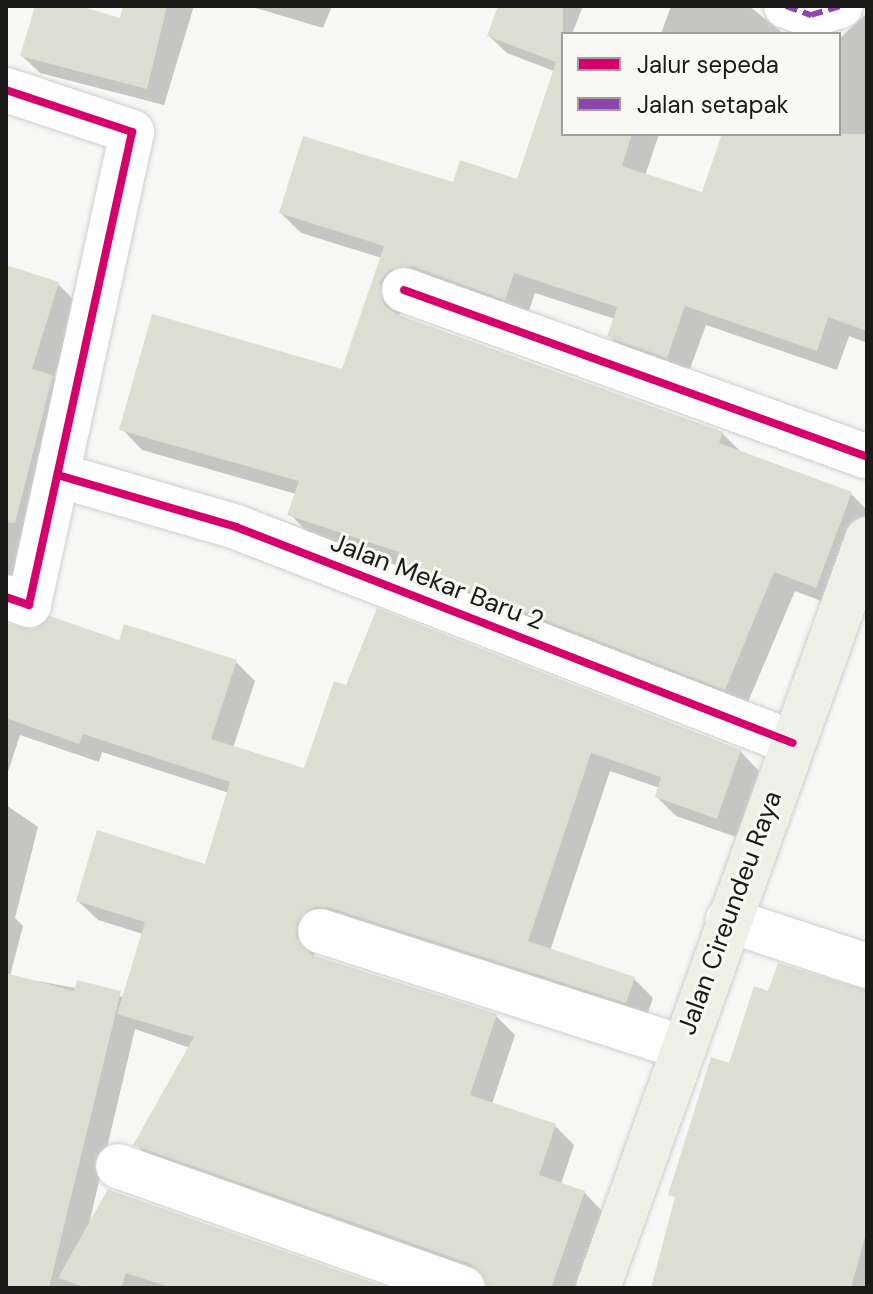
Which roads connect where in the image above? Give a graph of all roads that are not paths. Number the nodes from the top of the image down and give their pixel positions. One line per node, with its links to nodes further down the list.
1 (786, 6): 2 (street)
2 (841, 6)
3 (6, 90): 6 (street)
4 (404, 290): 5 (street)
5 (867, 457)
6 (61, 476): 8 (street); 9 (street, Jalan Mekar Baru 2)
7 (867, 539): 9 (main road, Jalan Cireundeu Raya)
8 (6, 597)
9 (793, 743): 10 (main road, Jalan Cireundeu Raya)
10 (728, 920): 12 (street); 13 (main road, Jalan Cireundeu Raya)
11 (320, 931): 13 (street)
12 (867, 966)
13 (681, 1047): 16 (main road, Jalan Cireundeu Raya)
14 (118, 1166): 15 (street)
15 (463, 1288)
16 (598, 1288)

